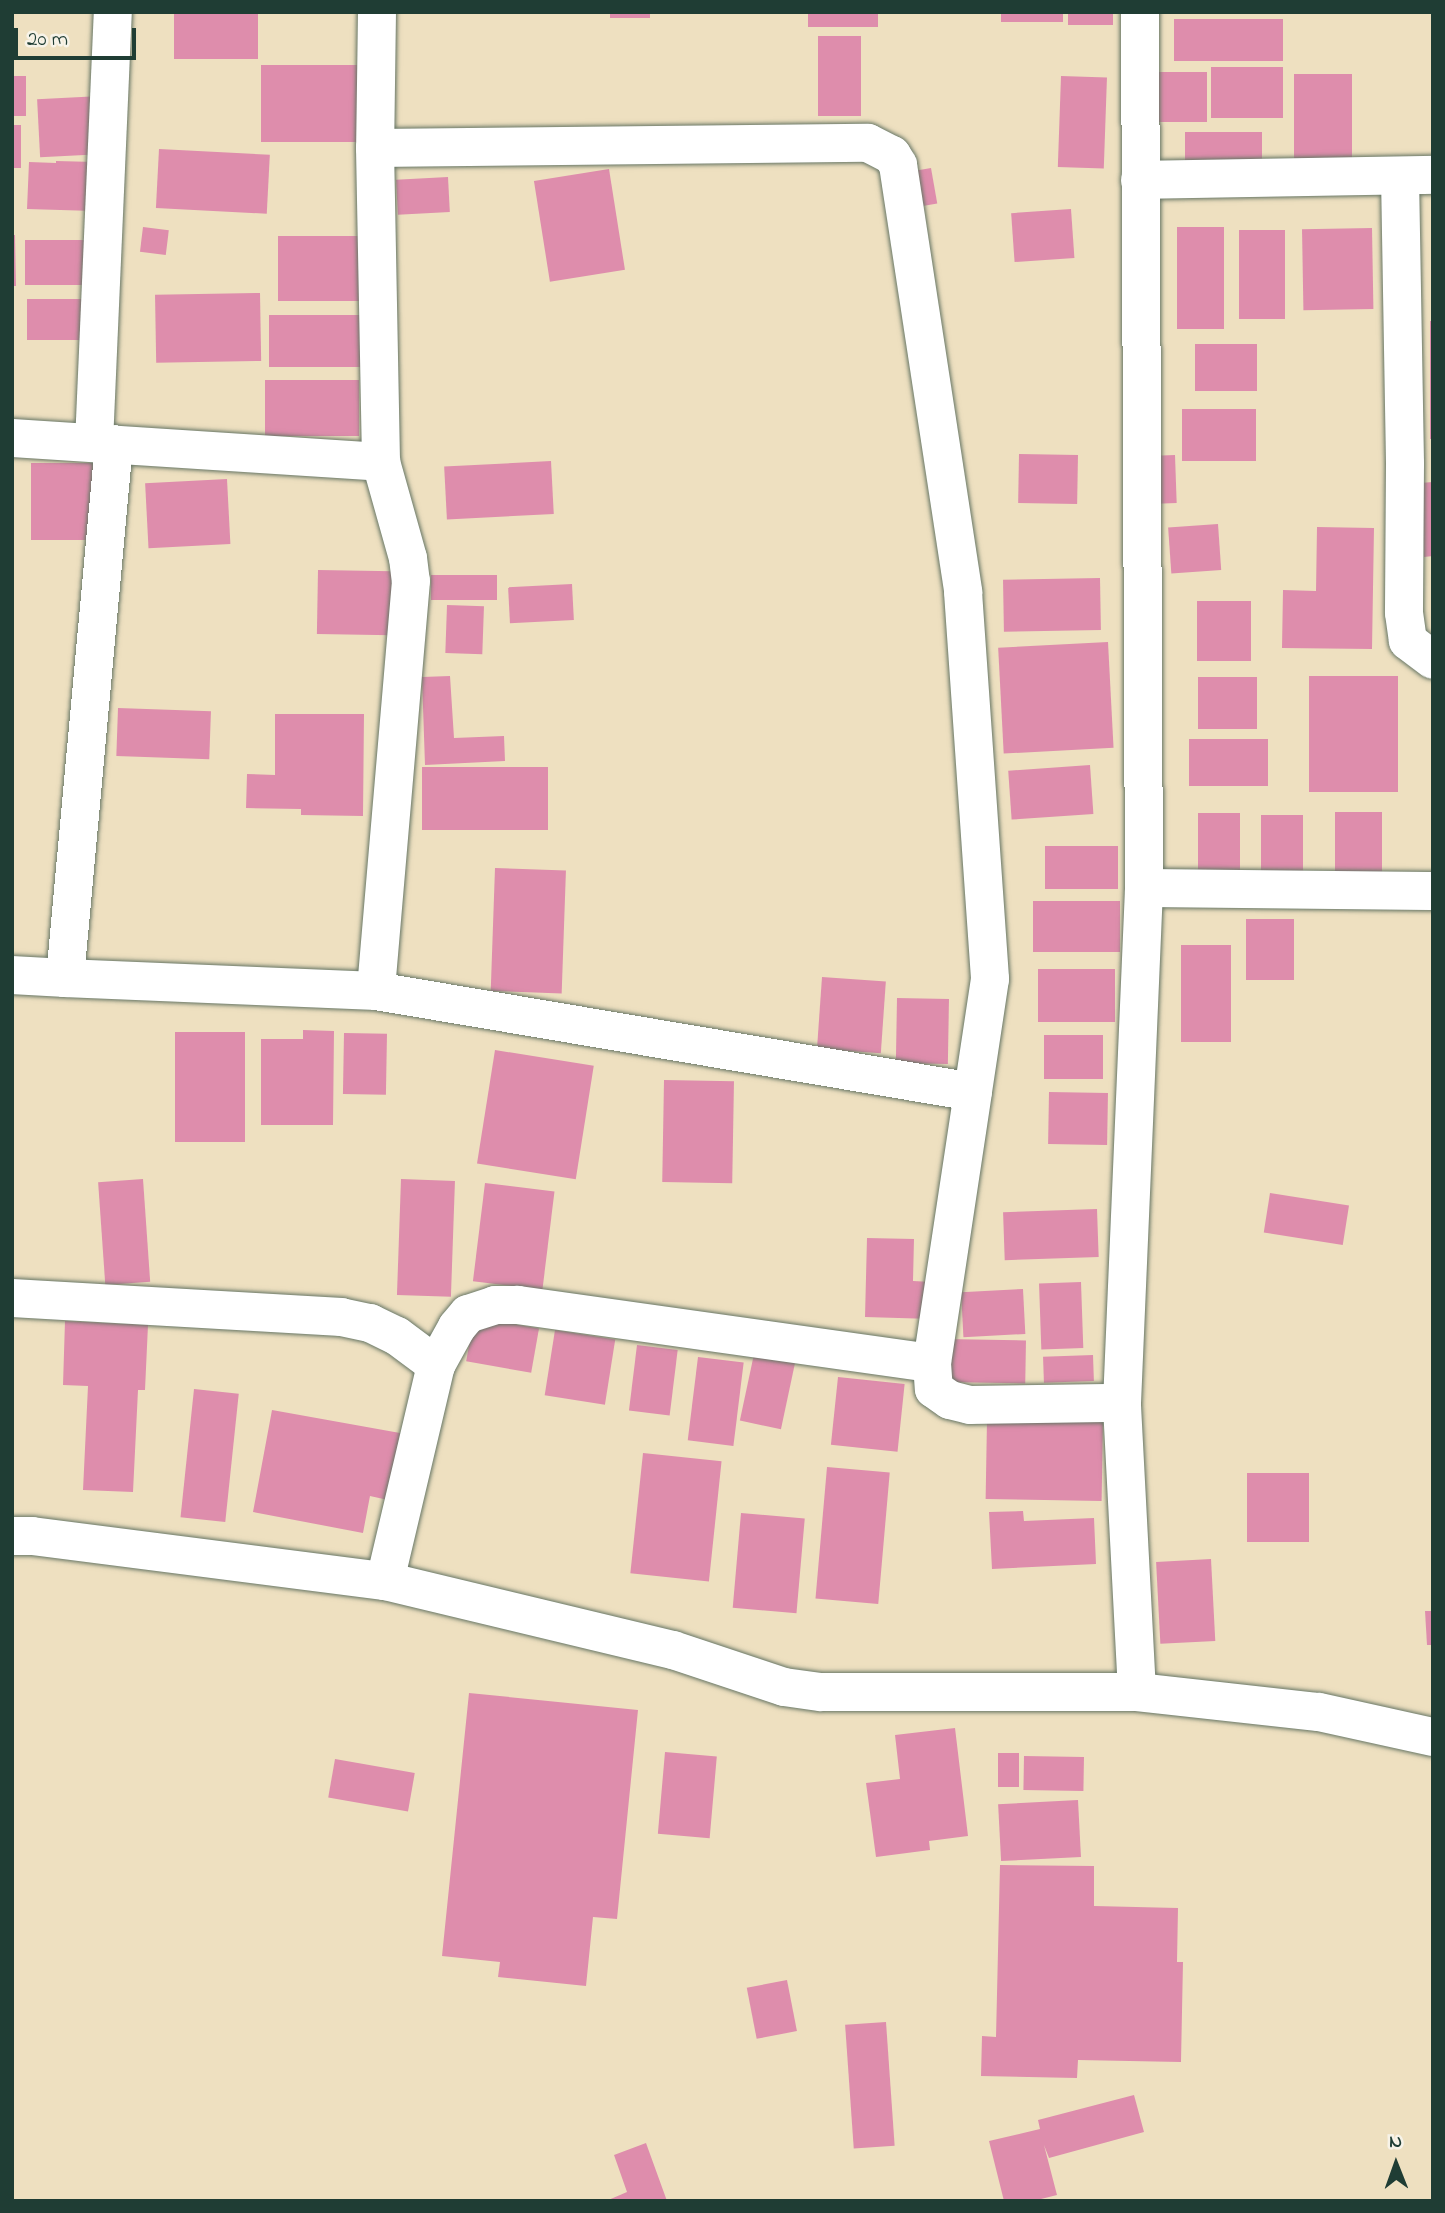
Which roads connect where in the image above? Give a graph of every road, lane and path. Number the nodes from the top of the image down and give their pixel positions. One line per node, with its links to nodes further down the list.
1 (113, 12): 8 (street)
2 (377, 12): 4 (street)
3 (1140, 12): 6 (street)
4 (375, 148): 9 (street); 17 (street)
5 (1416, 176): 6 (street); 10 (street)
6 (1140, 180): 12 (street)
7 (12, 438): 8 (street)
8 (104, 444): 9 (street); 15 (street)
9 (381, 462): 16 (street)
10 (1419, 463): 11 (street)
11 (1433, 660)
12 (1144, 888): 13 (street); 21 (street)
13 (1433, 891)
14 (12, 975): 15 (street)
15 (65, 978): 16 (street)
16 (376, 991): 17 (street)
17 (973, 1092): 19 (street)
18 (12, 1298): 20 (street)
19 (932, 1363): 20 (street); 21 (street)
20 (436, 1366): 23 (street)
21 (1122, 1403): 24 (street)
22 (12, 1536): 23 (street)
23 (386, 1581): 24 (street)
24 (1137, 1692): 25 (street)
25 (1433, 1737)

